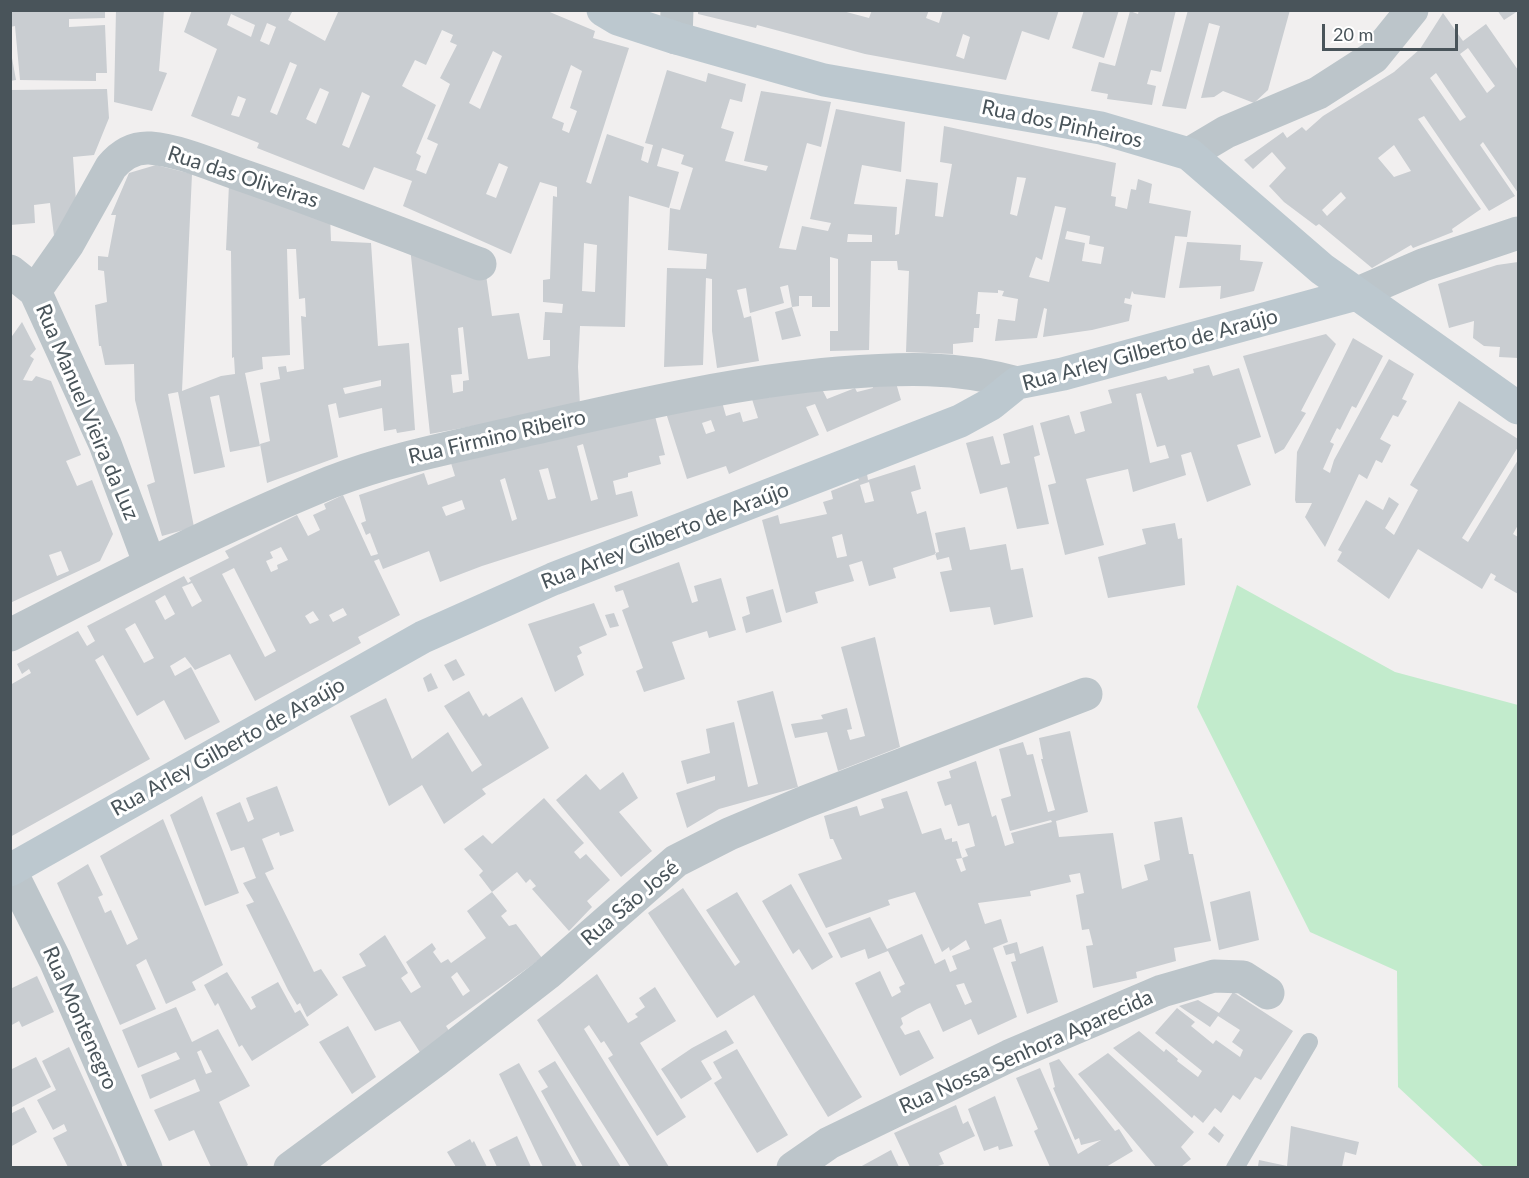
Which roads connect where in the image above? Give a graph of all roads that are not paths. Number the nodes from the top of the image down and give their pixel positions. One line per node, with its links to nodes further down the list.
1 (603, 10): 3 (street, Rua dos Pinheiros)
2 (1412, 10): 4 (street)
3 (676, 24): 4 (street, Rua dos Pinheiros)
4 (1189, 154): 8 (street, Rua dos Pinheiros)
5 (1518, 233): 8 (street)
6 (480, 264): 7 (street, Rua das Oliveiras)
7 (23, 281): 11 (street, Rua Manuel Vieira da Luz)
8 (1356, 294): 9 (street, Rua Arley Gilberto de Araújo); 10 (street, Rua dos Pinheiros)
9 (1017, 383): 11 (street, Rua Firmino Ribeiro); 14 (street, Rua Arley Gilberto de Araújo)
10 (1518, 408)
11 (149, 562): 12 (street, Rua Firmino Ribeiro)
12 (10, 635)
13 (1086, 694): 18 (street, Rua São José)
14 (10, 870): 17 (street, Rua Montenegro)
15 (1268, 993): 19 (street, Rua Nossa Senhora Aparecida)
16 (1309, 1042): 20 (lane)
17 (147, 1167)
18 (290, 1167)
19 (793, 1167)
20 (1235, 1167)

